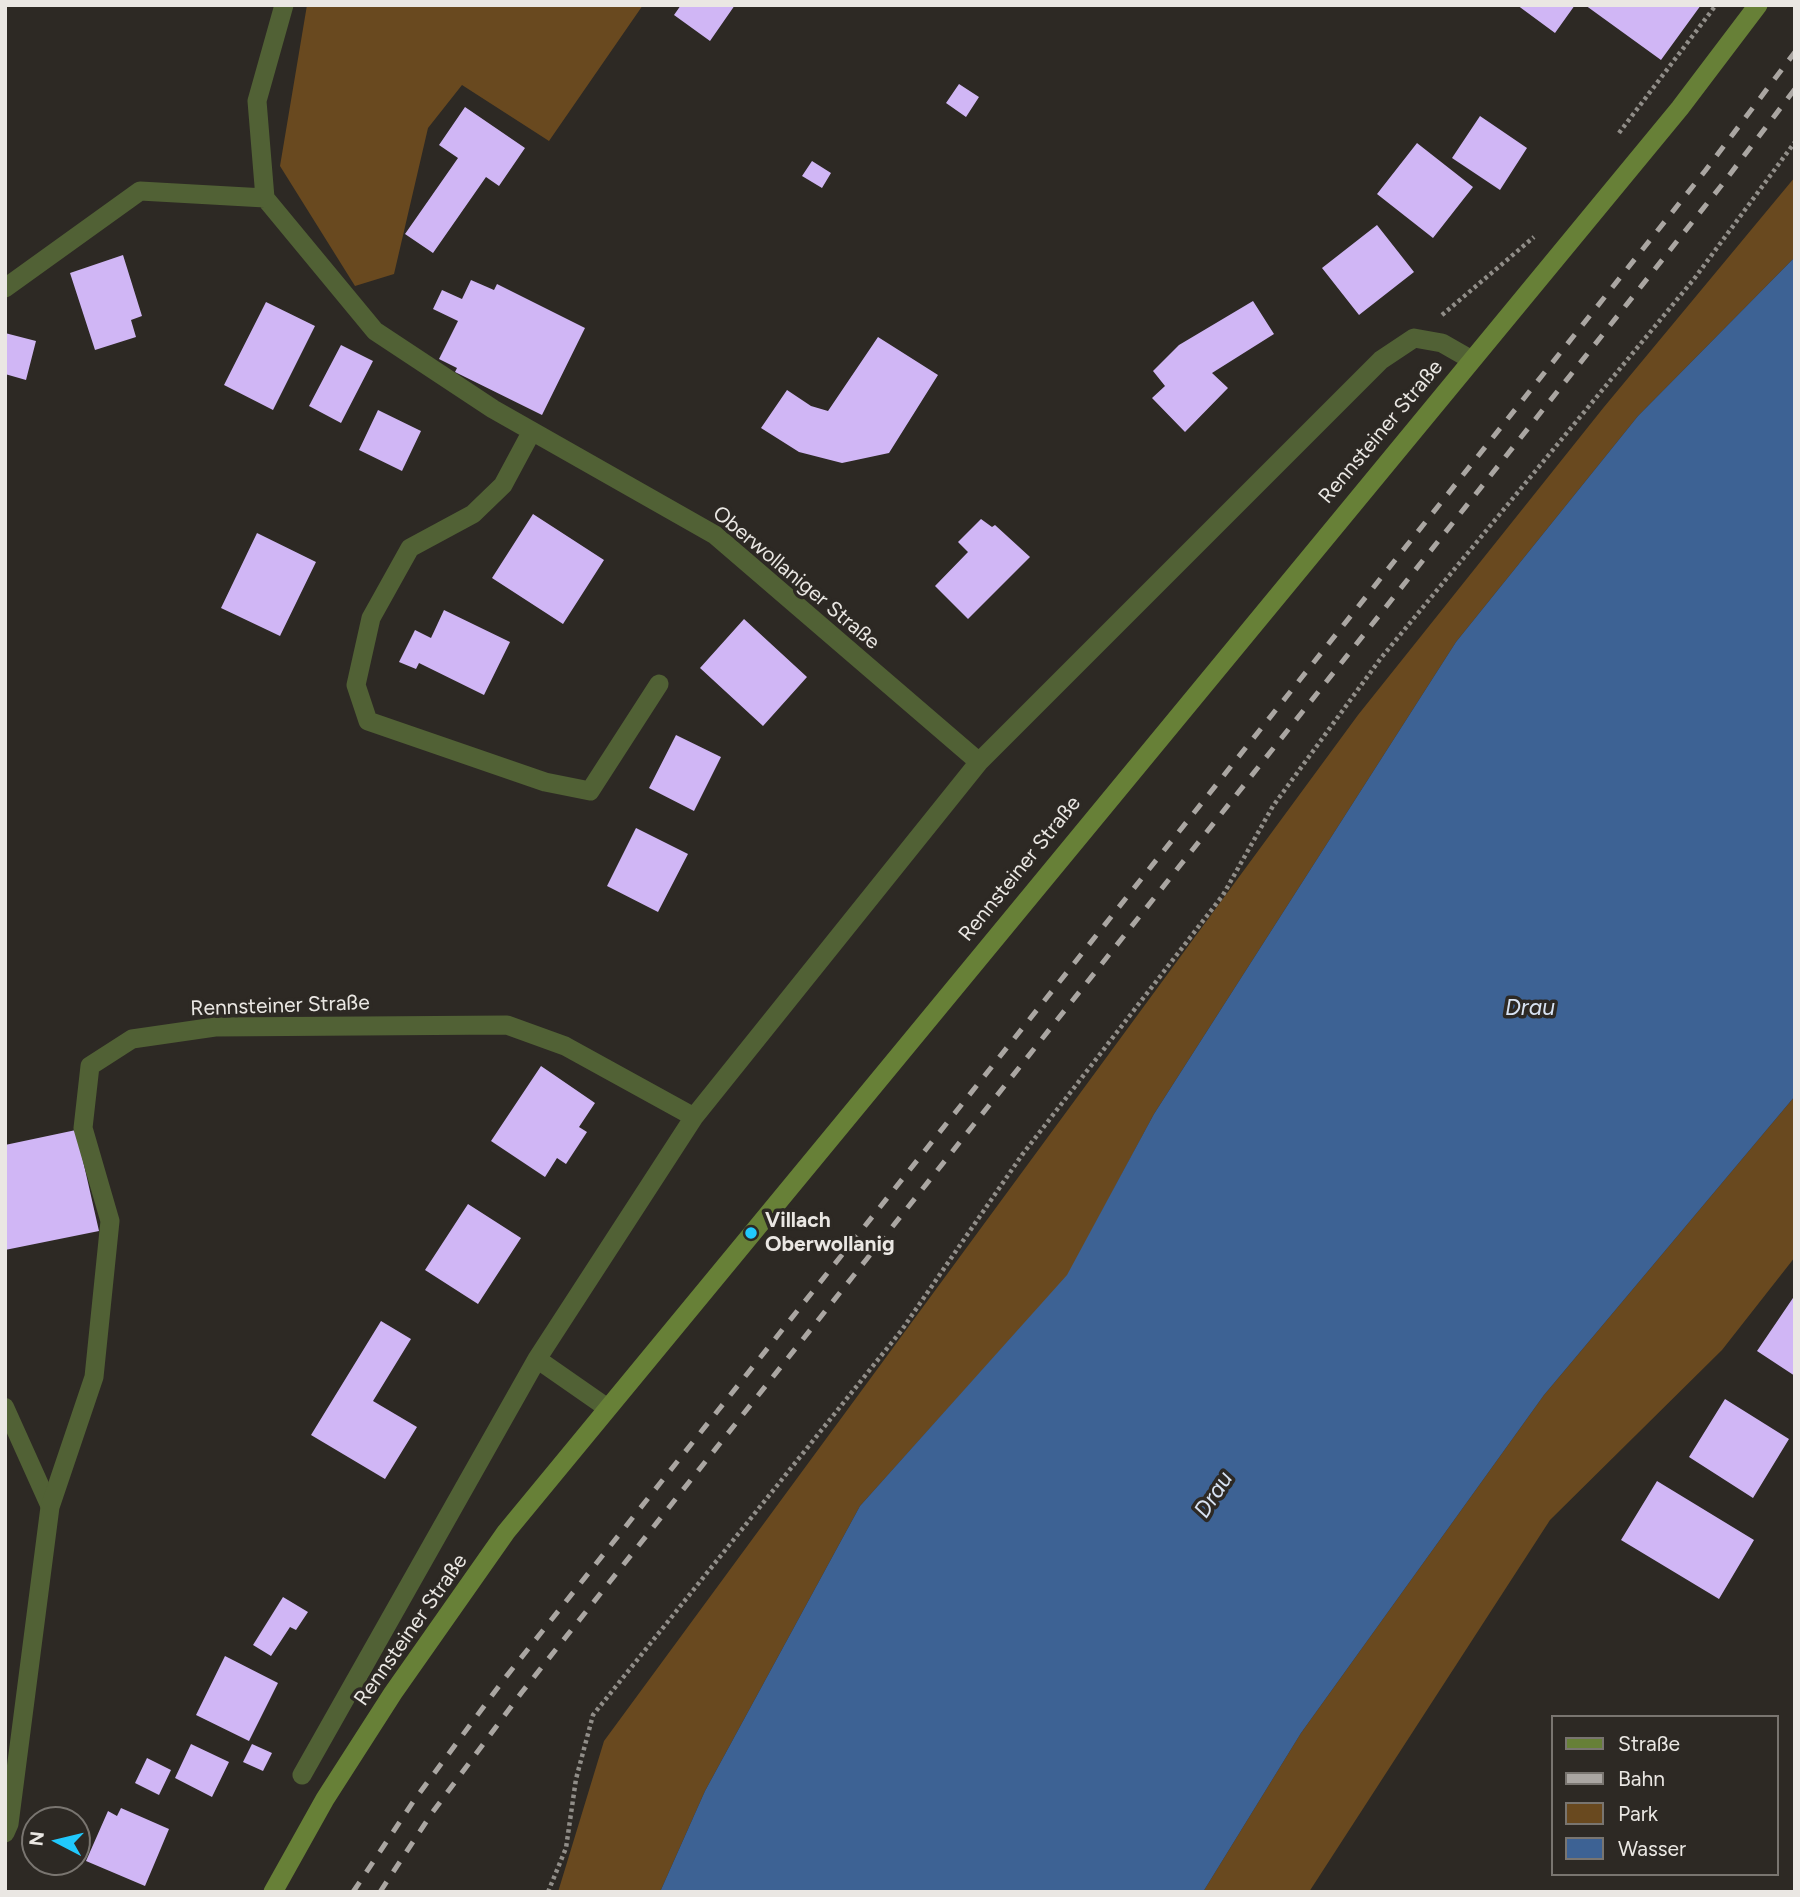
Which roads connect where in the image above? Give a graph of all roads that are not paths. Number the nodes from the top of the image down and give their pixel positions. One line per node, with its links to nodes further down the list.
1 (284, 5): 3 (street)
2 (1758, 5): 5 (main road, Rennsteiner Straße)
3 (265, 198): 4 (street); 6 (street, Oberwollaniger Straße)
4 (5, 288)
5 (1471, 359): 8 (street, Rennsteiner Straße); 12 (main road, Rennsteiner Straße)
6 (532, 431): 7 (street); 8 (street, Oberwollaniger Straße)
7 (659, 684)
8 (979, 762): 9 (street, Rennsteiner Straße)
9 (694, 1117): 10 (street, Rennsteiner Straße); 13 (street, Rennsteiner Straße)
10 (537, 1359): 12 (street); 14 (street, Rennsteiner Straße)
11 (5, 1407): 13 (lane)
12 (606, 1407): 16 (main road, Rennsteiner Straße)
13 (50, 1507): 15 (street, Rennsteiner Straße)
14 (302, 1775)
15 (5, 1833)
16 (273, 1892)

